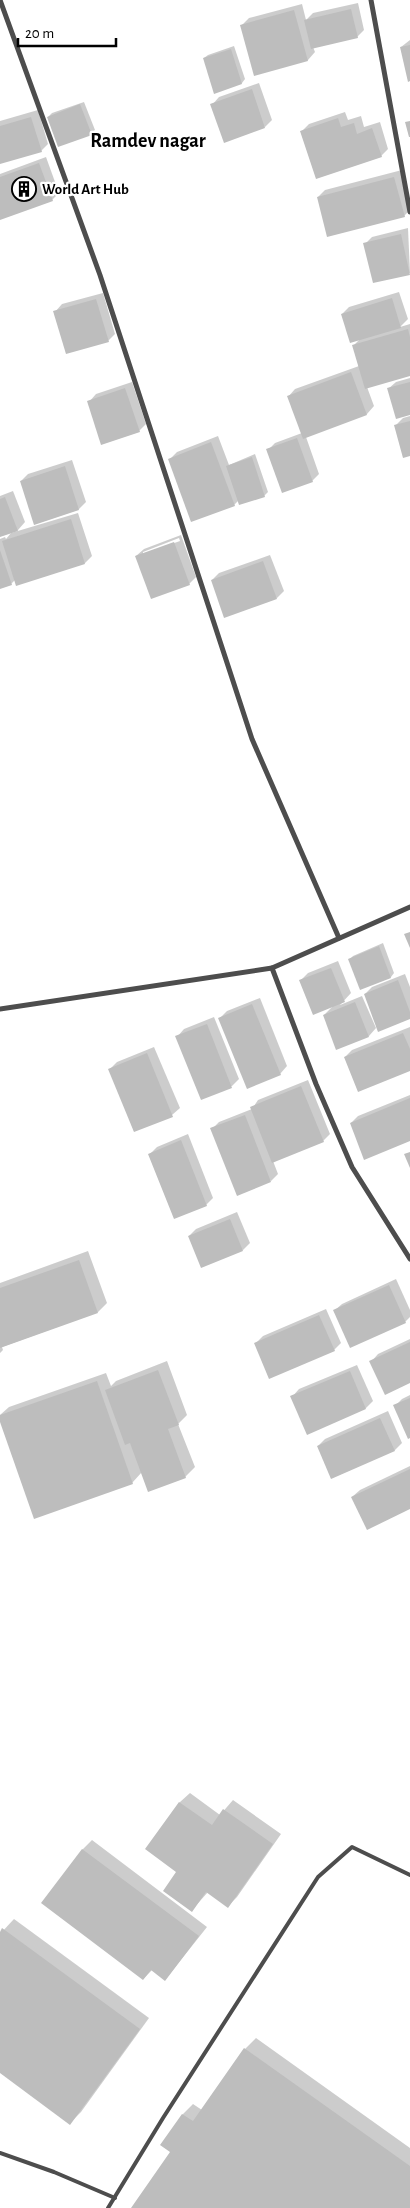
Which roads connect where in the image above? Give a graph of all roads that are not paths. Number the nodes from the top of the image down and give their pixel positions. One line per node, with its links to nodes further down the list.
1 (0, 0): 5 (street)
2 (371, 0): 3 (street)
3 (410, 212)
4 (410, 907): 5 (street)
5 (339, 938): 6 (street)
6 (272, 968): 7 (street); 8 (street)
7 (0, 1009)
8 (410, 1258)
9 (410, 1875): 11 (lane)
10 (0, 2152): 11 (lane)
11 (115, 2198): 12 (lane)
12 (108, 2208)

